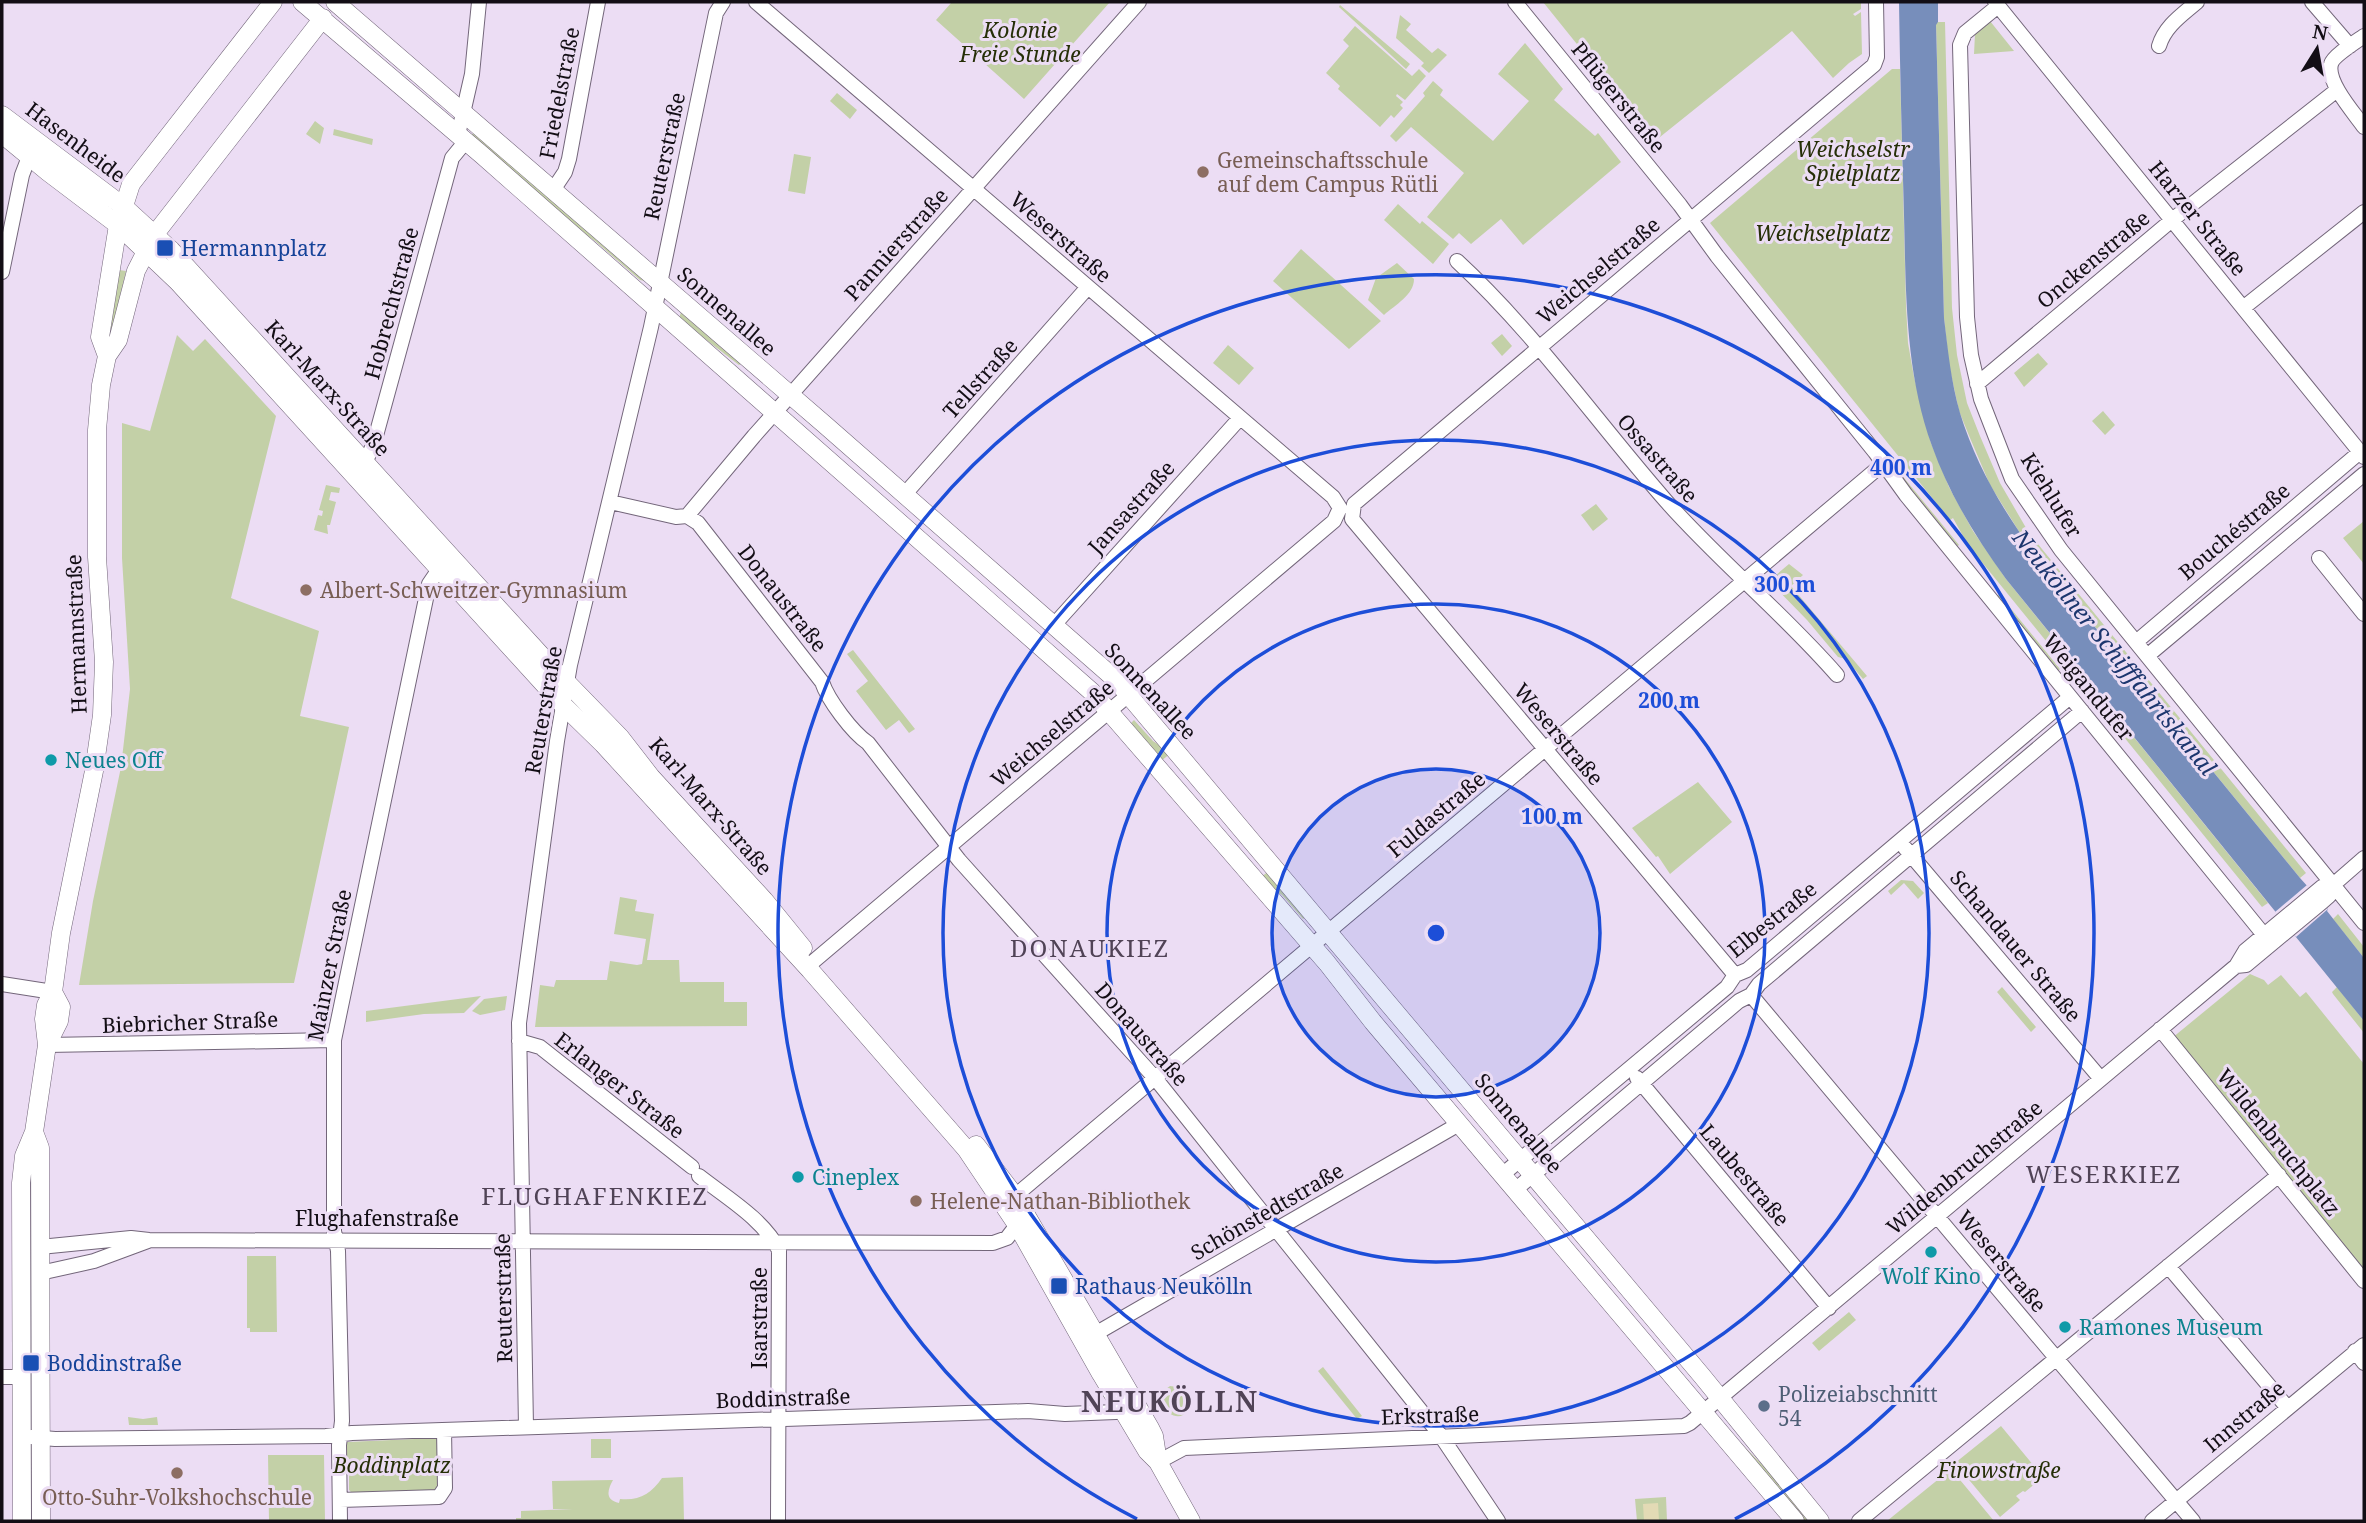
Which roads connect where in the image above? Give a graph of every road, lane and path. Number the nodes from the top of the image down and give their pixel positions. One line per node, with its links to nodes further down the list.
1 (273, 2): 27 (main road)
2 (302, 2): 14 (main road)
3 (335, 2): 19 (main road, Sonnenallee)
4 (479, 2): 19 (street, Hobrechtstraße)
5 (598, 2): 26 (street, Friedelstraße)
6 (756, 2): 25 (street, Weserstraße)
7 (1139, 2): 25 (street, Pannierstraße)
8 (1515, 2): 29 (street, Pflügerstraße)
9 (1876, 2): 29 (street, Weichselstraße)
10 (2197, 2): 16 (street)
11 (2312, 2): 17 (street)
12 (1996, 4): 30 (street, Harzer Straße); 42 (street, Kiehlufer)
13 (717, 5): 36 (street, Reuterstraße)
14 (321, 10): 23 (main road, Sonnenallee); 32 (main road)
15 (2364, 36): 17 (street)
16 (2159, 46)
17 (2350, 46): 18 (street)
18 (2337, 90): 21 (street); 30 (street, Onckenstraße)
19 (463, 113): 23 (street, Hobrechtstraße); 26 (main road, Sonnenallee)
20 (2, 116): 24 (main road, Hasenheide)
21 (2364, 127)
22 (2, 134): 24 (main road, Hasenheide)
23 (462, 138): 38 (main road, Sonnenallee); 50 (street, Hobrechtstraße)
24 (33, 149): 27 (main road, Hasenheide); 31 (main road, Hasenheide); 35 (street)
25 (973, 189): 37 (street, Weserstraße); 43 (street, Pannierstraße)
26 (553, 190): 36 (main road, Sonnenallee)
27 (123, 205): 31 (main road); 32 (main road)
28 (2364, 212): 39 (street)
29 (1691, 219): 40 (street, Weichselstraße); 49 (street)
30 (2172, 220): 39 (street, Harzer Straße); 42 (street, Onckenstraße)
31 (118, 225): 33 (main road); 41 (main road, Hermannstraße)
32 (155, 234): 33 (main road); 50 (main road, Karl-Marx-Straße)
33 (145, 250): 41 (main road, Hermannstraße); 50 (main road, Karl-Marx-Straße)
34 (1457, 261): 40 (street, Ossastraße)
35 (2, 272)
36 (660, 282): 38 (street, Reuterstraße); 43 (main road, Sonnenallee)
37 (1088, 288): 45 (street, Weserstraße); 52 (street, Tellstraße)
38 (655, 306): 44 (main road, Sonnenallee); 53 (street, Reuterstraße)
39 (2243, 308): 48 (street, Harzer Straße)
40 (1538, 348): 56 (street, Weichselstraße); 59 (street, Ossastraße)
41 (107, 356): 86 (main road, Hermannstraße)
42 (1978, 384): 62 (street, Kiehlufer)
43 (790, 396): 44 (street, Pannierstraße); 46 (main road, Sonnenallee)
44 (776, 412): 47 (main road, Sonnenallee); 55 (street, Pannierstraße)
45 (1240, 418): 54 (street, Weserstraße); 61 (street, Jansastraße)
46 (824, 424): 47 (main road); 52 (main road, Sonnenallee)
47 (809, 442): 69 (main road, Sonnenallee)
48 (2362, 455): 62 (street, Bouchéstraße)
49 (1884, 463): 59 (street, Fuldastraße); 67 (street, Weigandufer)
50 (359, 469): 58 (main road, Karl-Marx-Straße)
51 (2364, 474): 63 (street, Bouchéstraße)
52 (904, 495): 61 (main road, Sonnenallee)
53 (610, 502): 55 (street); 65 (street, Reuterstraße)
54 (1339, 504): 66 (street, Weichselstraße)
55 (687, 516): 73 (street, Donaustraße)
56 (1352, 519): 71 (street, Weserstraße)
57 (2319, 558): 60 (street)
58 (444, 562): 65 (main road, Karl-Marx-Straße); 68 (main road, Karl-Marx-Straße); 89 (street, Mainzer Straße)
59 (1745, 580): 64 (street, Ossastraße); 71 (street, Fuldastraße)
60 (2364, 614)
61 (1054, 626): 66 (main road, Sonnenallee)
62 (2136, 642): 63 (street, Kiehlufer)
63 (2147, 656): 76 (street, Kiehlufer)
64 (1837, 675)
65 (566, 682): 68 (street, Reuterstraße); 82 (main road, Karl-Marx-Straße)
66 (1129, 695): 69 (street, Weichselstraße); 79 (main road, Sonnenallee)
67 (2070, 697): 70 (street, Weigandufer); 72 (street, Elbestraße)
68 (562, 704): 82 (main road, Karl-Marx-Straße); 90 (street, Reuterstraße)
69 (1111, 710): 73 (street, Weichselstraße); 81 (main road, Sonnenallee)
70 (2082, 711): 74 (street, Elbestraße); 80 (street, Weigandufer)
71 (1545, 750): 79 (street, Fuldastraße); 84 (street, Weserstraße)
72 (1899, 841): 74 (street, Schandauer Straße); 84 (street, Elbestraße)
73 (949, 848): 82 (street, Weichselstraße); 93 (street, Donaustraße)
74 (1911, 855): 87 (street, Elbestraße); 94 (street, Schandauer Straße)
75 (2364, 858): 76 (street, Wildenbruchstraße)
76 (2333, 885): 77 (street, Kiehlufer); 78 (street, Wildenbruchstraße)
77 (2364, 923)
78 (2286, 925): 80 (street, Wildenbruchstraße); 83 (street, Wildenbruchstraße)
79 (1328, 932): 81 (street, Fuldastraße); 98 (main road, Sonnenallee)
80 (2264, 935): 83 (street, Wildenbruchstraße)
81 (1312, 946): 93 (street, Fuldastraße); 96 (main road, Sonnenallee)
82 (811, 964): 103 (main road, Karl-Marx-Straße); 105 (main road, Karl-Marx-Straße)
83 (2236, 966): 88 (street, Wildenbruchstraße)
84 (1735, 975): 92 (street, Elbestraße)
85 (2, 984): 86 (street)
86 (53, 992): 91 (main road, Hermannstraße)
87 (1751, 995): 95 (street, Elbestraße); 104 (street, Weserstraße)
88 (2161, 1029): 94 (street, Wildenbruchstraße); 101 (street, Wildenbruchplatz)
89 (334, 1040): 91 (street, Biebricher Straße); 109 (street, Mainzer Straße)
90 (519, 1041): 110 (street, Reuterstraße); 111 (street, Erlanger Straße)
91 (47, 1045): 97 (main road, Hermannstraße)
92 (1629, 1069): 95 (street, Laubestraße); 98 (street, Elbestraße)
93 (1155, 1078): 103 (street, Fuldastraße); 106 (street, Donaustraße)
94 (2101, 1079): 104 (street, Wildenbruchstraße)
95 (1641, 1083): 100 (street, Elbestraße); 118 (street, Laubestraße)
96 (1459, 1124): 99 (main road, Sonnenallee); 106 (street, Schönstedtstraße)
97 (34, 1132): 112 (main road, Hermannstraße); 113 (main road, Hermannstraße)
98 (1520, 1160): 99 (street, Elbestraße); 100 (main road, Sonnenallee)
99 (1502, 1175): 102 (main road, Sonnenallee)
100 (1533, 1175): 102 (street, Elbestraße); 124 (main road, Sonnenallee)
101 (2279, 1175): 114 (street); 117 (street, Wildenbruchplatz)
102 (1515, 1191): 127 (main road, Sonnenallee)
103 (1015, 1196): 105 (main road); 107 (main road, Karl-Marx-Straße)
104 (1937, 1217): 118 (street, Wildenbruchstraße); 121 (street, Weserstraße)
105 (1017, 1225): 107 (main road); 111 (street, Flughafenstraße); 126 (main road, Karl-Marx-Straße)
106 (1276, 1230): 119 (street, Schönstedtstraße); 132 (street, Donaustraße)
107 (1038, 1235): 119 (main road, Karl-Marx-Straße)
108 (149, 1240): 109 (street, Flughafenstraße); 112 (street, Flughafenstraße); 115 (street, Flughafenstraße)
109 (336, 1241): 110 (street, Flughafenstraße); 131 (street, Mainzer Straße)
110 (522, 1241): 111 (street, Flughafenstraße); 129 (street, Reuterstraße)
111 (775, 1242): 128 (street, Isarstraße)
112 (40, 1247): 113 (main road, Flughafenstraße); 115 (main road, Hermannstraße)
113 (12, 1251): 116 (main road, Hermannstraße)
114 (2168, 1266): 121 (street); 125 (street)
115 (40, 1273): 116 (main road, Flughafenstraße); 133 (main road, Hermannstraße)
116 (12, 1274): 123 (main road, Hermannstraße)
117 (2364, 1281)
118 (1829, 1308): 124 (street, Wildenbruchstraße)
119 (1095, 1334): 134 (main road, Karl-Marx-Straße)
120 (2361, 1353): 125 (street, Innstraße)
121 (2056, 1359): 136 (street, Weserstraße); 145 (street)
122 (2, 1377): 123 (street)
123 (23, 1377): 133 (main road, Hermannstraße)
124 (1720, 1400): 127 (street, Erkstraße); 144 (main road, Sonnenallee)
125 (2287, 1407): 136 (street, Innstraße)
126 (1122, 1409): 128 (street, Boddinstraße); 134 (main road, Karl-Marx-Straße)
127 (1704, 1414): 132 (street, Erkstraße); 143 (main road, Sonnenallee)
128 (779, 1419): 129 (street, Boddinstraße); 140 (street, Isarstraße)
129 (526, 1427): 130 (street, Boddinstraße)
130 (444, 1430): 131 (street, Boddinstraße); 135 (street)
131 (341, 1434): 133 (street, Boddinstraße); 135 (street, Mainzer Straße)
132 (1441, 1436): 134 (street, Erkstraße); 142 (street, Donaustraße)
133 (32, 1437): 137 (main road, Hermannstraße); 138 (main road, Hermannstraße)
134 (1158, 1462): 141 (main road, Karl-Marx-Straße)
135 (340, 1500): 139 (street, Mainzer Straße)
136 (2176, 1501): 146 (street, Innstraße); 147 (street, Weserstraße)
137 (22, 1521)
138 (41, 1521)
139 (340, 1521)
140 (778, 1521)
141 (1191, 1521)
142 (1498, 1521)
143 (1795, 1521)
144 (1820, 1521)
145 (1859, 1521)
146 (2152, 1521)
147 (2193, 1521)

